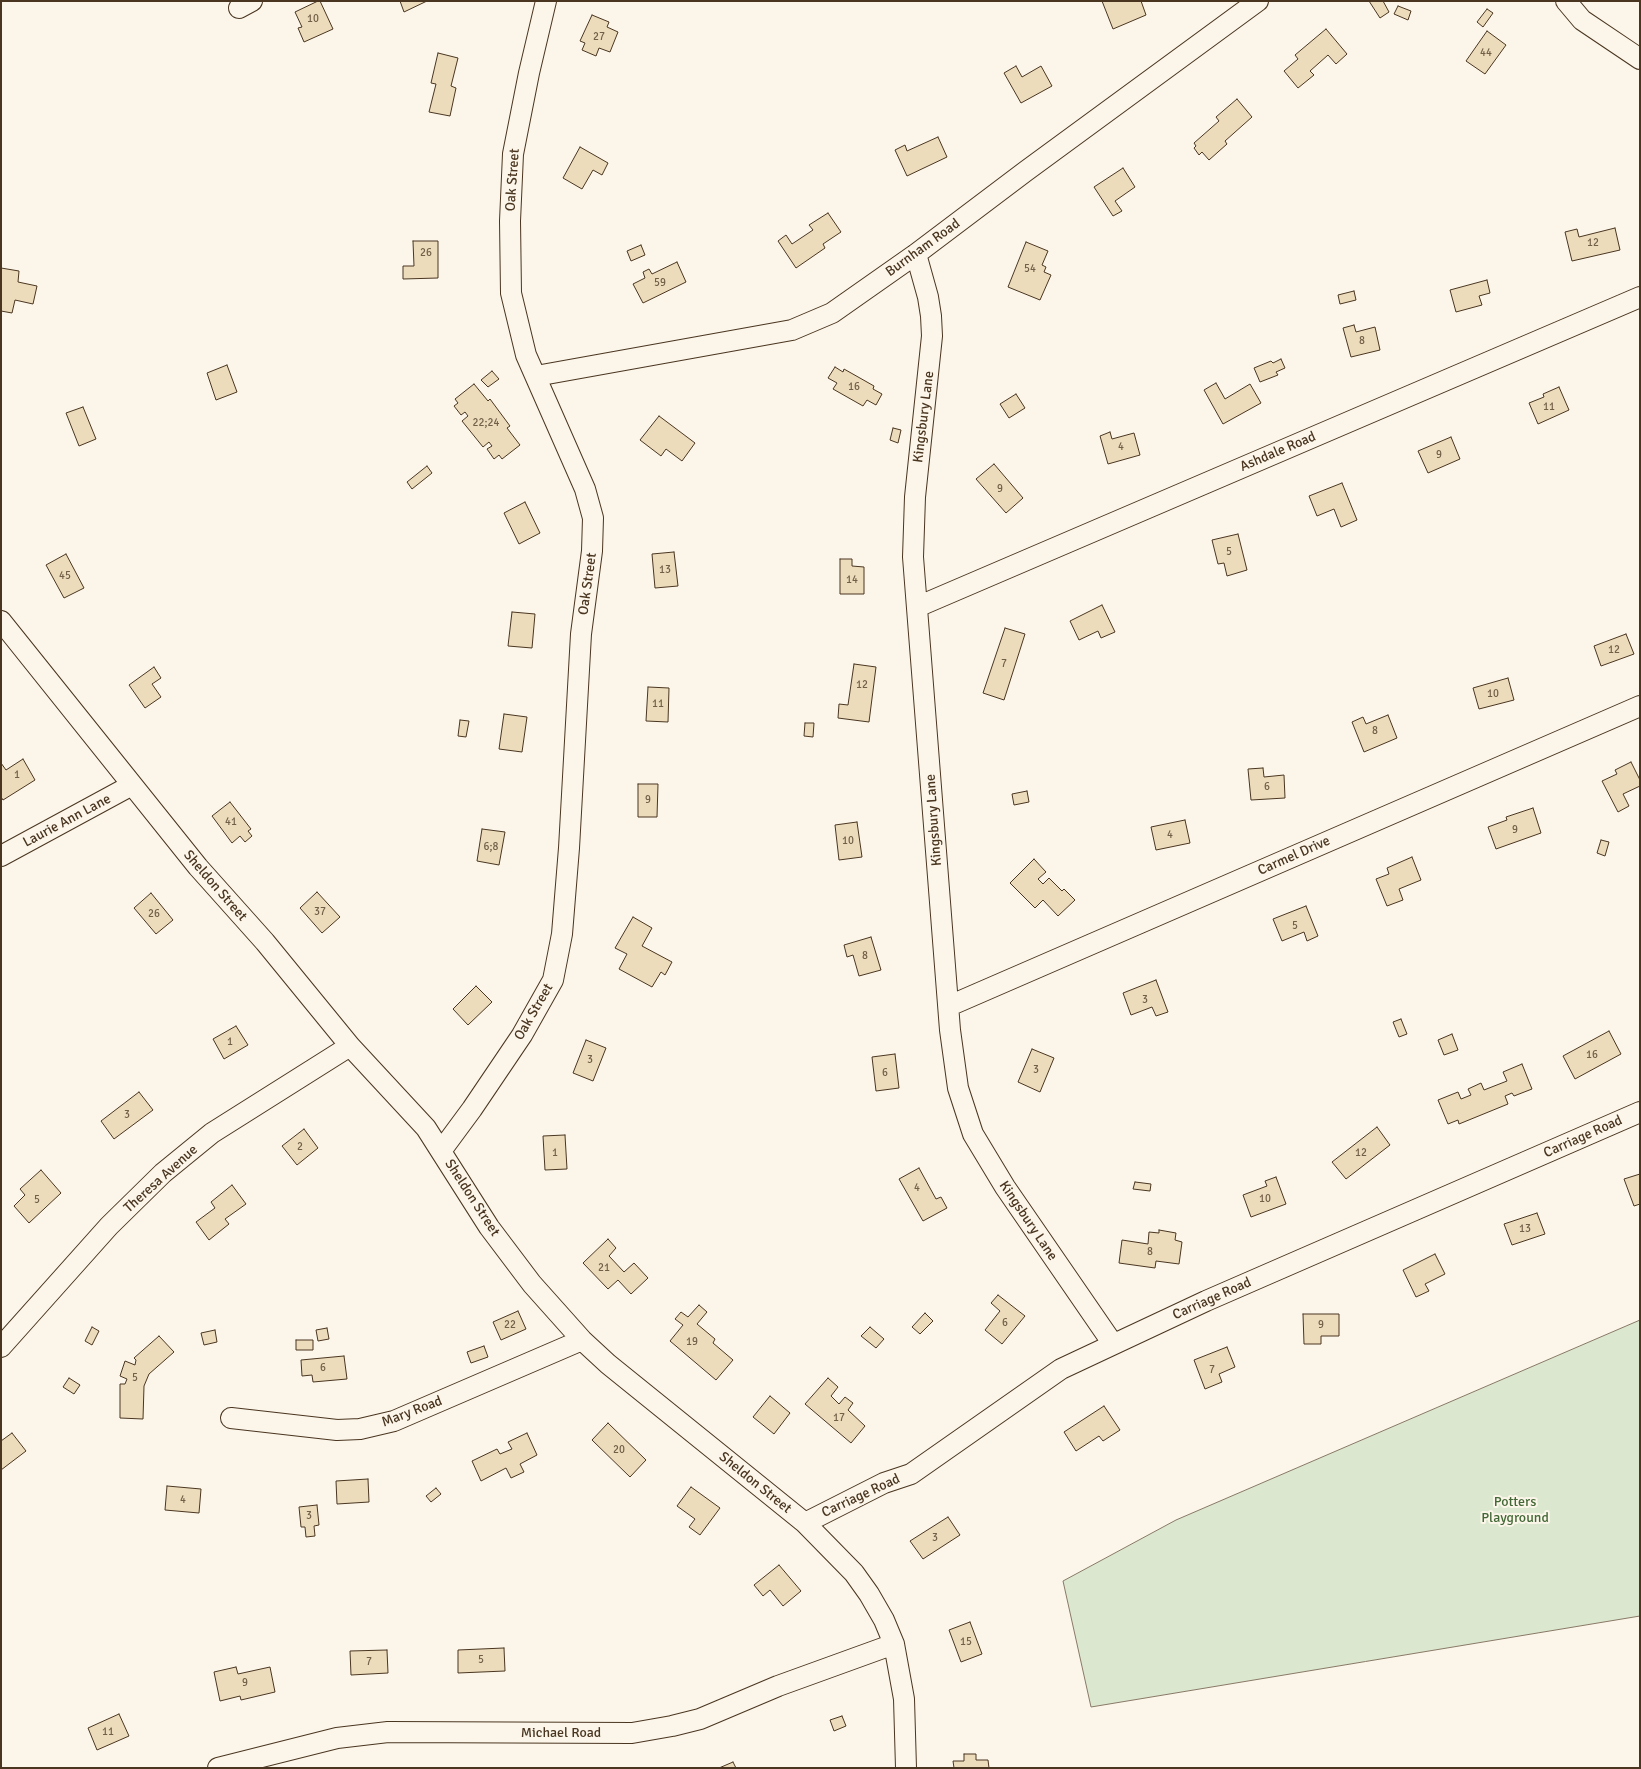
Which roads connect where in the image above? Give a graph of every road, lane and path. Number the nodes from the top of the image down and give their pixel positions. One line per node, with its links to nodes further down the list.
1 (546, 1): 7 (street, Oak Street)
2 (1258, 1): 5 (street, Burnham Road)
3 (1566, 1): 4 (street)
4 (1640, 59)
5 (916, 254): 7 (street, Burnham Road); 8 (street, Kingsbury Lane)
6 (1640, 298): 8 (street, Ashdale Road)
7 (536, 376): 16 (street, Oak Street)
8 (917, 607): 13 (street, Kingsbury Lane)
9 (1, 621): 11 (street, Sheldon Street)
10 (1640, 706): 13 (street, Carmel Drive)
11 (132, 786): 12 (street, Laurie Ann Lane); 14 (street, Sheldon Street)
12 (1, 856)
13 (949, 1006): 18 (street, Kingsbury Lane)
14 (350, 1046): 16 (street, Sheldon Street); 19 (street, Theresa Avenue)
15 (1640, 1112): 18 (street, Carriage Road)
16 (441, 1151): 17 (street, Sheldon Street)
17 (582, 1340): 20 (street, Mary Road); 21 (street, Sheldon Street)
18 (1113, 1344): 21 (street, Carriage Road)
19 (1, 1347)
20 (231, 1418)
21 (805, 1523): 22 (street, Sheldon Street)
22 (894, 1644): 23 (street, Michael Road); 24 (street, Sheldon Street)
23 (218, 1768)
24 (906, 1768)

